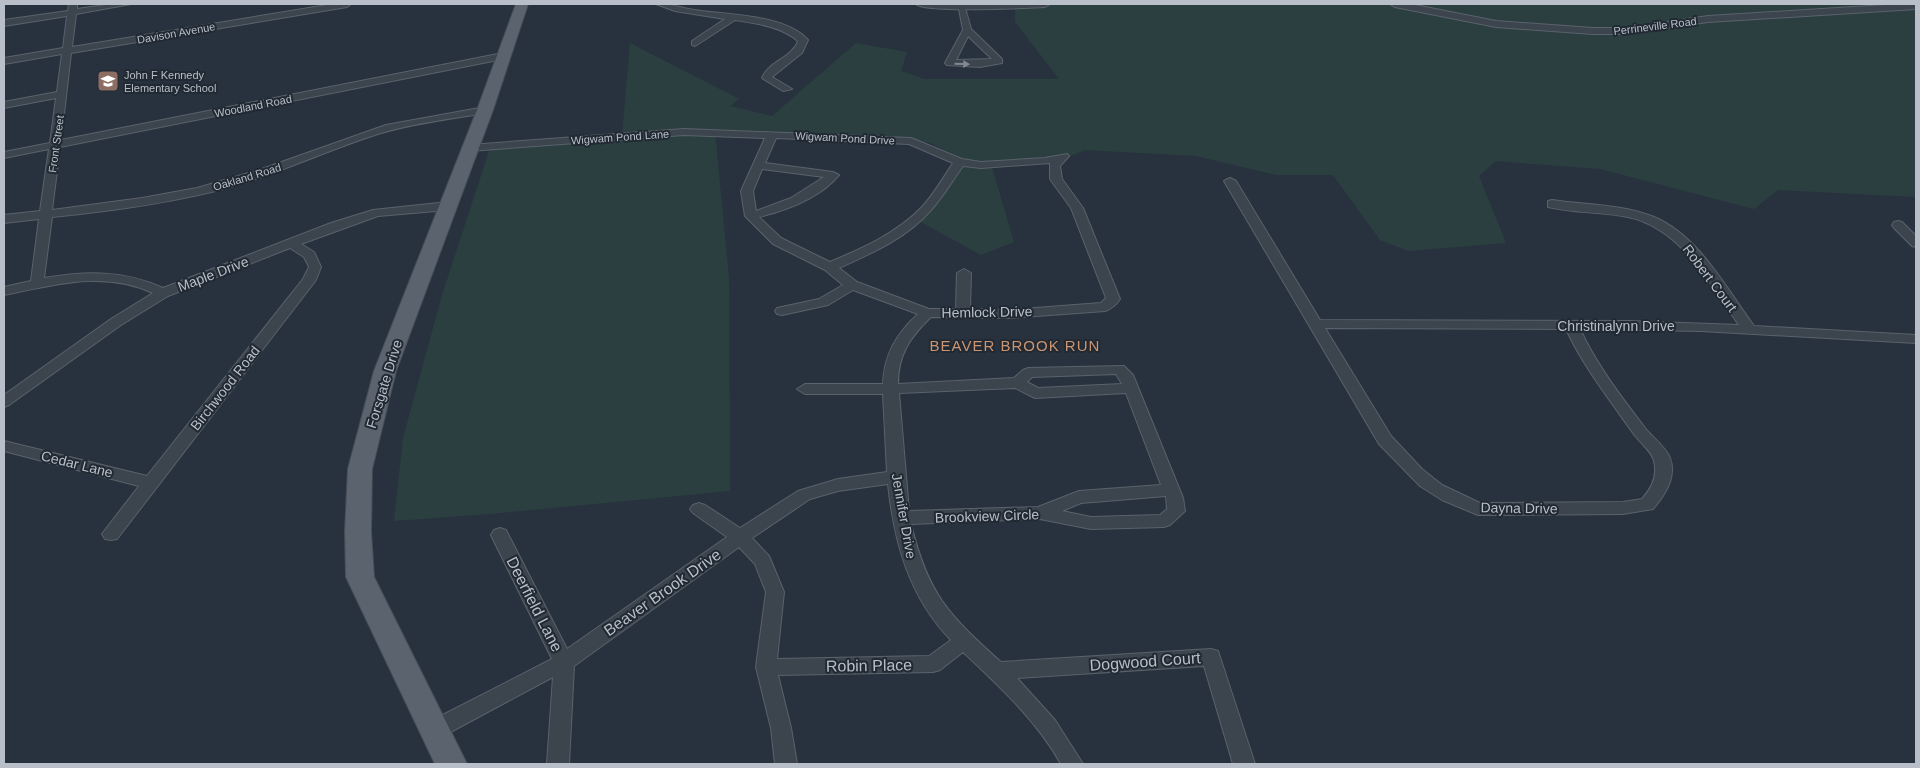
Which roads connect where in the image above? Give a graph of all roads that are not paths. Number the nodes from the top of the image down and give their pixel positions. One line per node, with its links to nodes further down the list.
1 (127, 4): 10 (street)
2 (347, 4): 15 (street, Davison Avenue)
3 (522, 4): 16 (main road, Forsgate Drive)
4 (660, 4): 11 (street)
5 (921, 4): 8 (street)
6 (1045, 4): 8 (street)
7 (1395, 4): 9 (street, Perrineville Road)
8 (961, 6): 13 (street)
9 (1916, 6)
10 (73, 8): 12 (street); 15 (street, Front Street)
11 (733, 18): 14 (street); 18 (street)
12 (4, 23)
13 (967, 30): 13 (street, one-way to 13)
14 (695, 43)
15 (68, 50): 17 (street, Davison Avenue); 19 (street, Front Street)
16 (503, 56): 21 (main road, Forsgate Drive); 23 (street, Woodland Road)
17 (4, 61)
18 (787, 89)
19 (63, 94): 20 (street); 23 (street, Front Street)
20 (4, 105)
21 (485, 110): 24 (main road, Forsgate Drive); 32 (street, Oakland Road)
22 (772, 134): 24 (street, Wigwam Pond Lane); 27 (street, Wigwam Pond Drive); 28 (street)
23 (55, 145): 25 (street, Woodland Road); 32 (street, Front Street)
24 (469, 148): 31 (main road, Forsgate Drive)
25 (4, 154)
26 (1063, 156): 27 (street, Wigwam Pond Drive); 46 (street, Hemlock Drive)
27 (960, 162): 38 (street)
28 (758, 165): 33 (street); 33 (street)
29 (1230, 181): 47 (street, Dayna Drive)
30 (1552, 204): 49 (street, Robert Court)
31 (448, 206): 36 (street, Maple Drive); 68 (main road, Forsgate Drive)
32 (46, 214): 34 (street, Oakland Road); 40 (street, Front Street)
33 (751, 216): 38 (street, Hemlock Drive)
34 (4, 219)
35 (1898, 225): 37 (street)
36 (291, 243): 43 (street, Maple Drive); 56 (street, Birchwood Road)
37 (1916, 243)
38 (830, 267): 41 (street, Hemlock Drive)
39 (964, 273): 46 (street)
40 (37, 283): 42 (street); 43 (street)
41 (852, 285): 44 (street); 45 (street, Hemlock Drive)
42 (4, 291)
43 (163, 294): 53 (street, Maple Drive)
44 (782, 311)
45 (927, 313): 46 (street, Hemlock Drive); 52 (street, Jennifer Drive)
46 (963, 314)
47 (1316, 324): 48 (street, Christinalynn Drive); 48 (street, Dayna Drive)
48 (1572, 326): 49 (street, Christinalynn Drive)
49 (1749, 329): 50 (street, Christinalynn Drive)
50 (1916, 339)
51 (805, 389): 52 (street, Brookview Circle)
52 (891, 389): 55 (street, Jennifer Drive); 57 (street, Brookview Circle)
53 (4, 402)
54 (4, 446): 56 (street, Cedar Lane)
55 (895, 477): 60 (street, Jennifer Drive); 63 (street, Beaver Brook Drive)
56 (151, 483): 61 (street, Birchwood Road)
57 (1171, 490): 59 (street); 59 (street, Brookview Circle)
58 (699, 509): 63 (street)
59 (1040, 513): 60 (street, Brookview Circle)
60 (901, 518): 64 (street, Jennifer Drive)
61 (111, 534)
62 (500, 535): 65 (street, Deerfield Lane)
63 (740, 537): 65 (street, Beaver Brook Drive); 66 (street)
64 (964, 640): 66 (street, Robin Place); 67 (street, Jennifer Drive)
65 (564, 662): 68 (street, Beaver Brook Drive); 70 (street, Deerfield Lane)
66 (766, 667): 71 (street)
67 (997, 671): 72 (street, Jennifer Drive); 73 (street, Dogwood Court)
68 (436, 729): 69 (main road, Forsgate Drive)
69 (451, 764)
70 (558, 764)
71 (786, 764)
72 (1072, 764)
73 (1244, 764)

